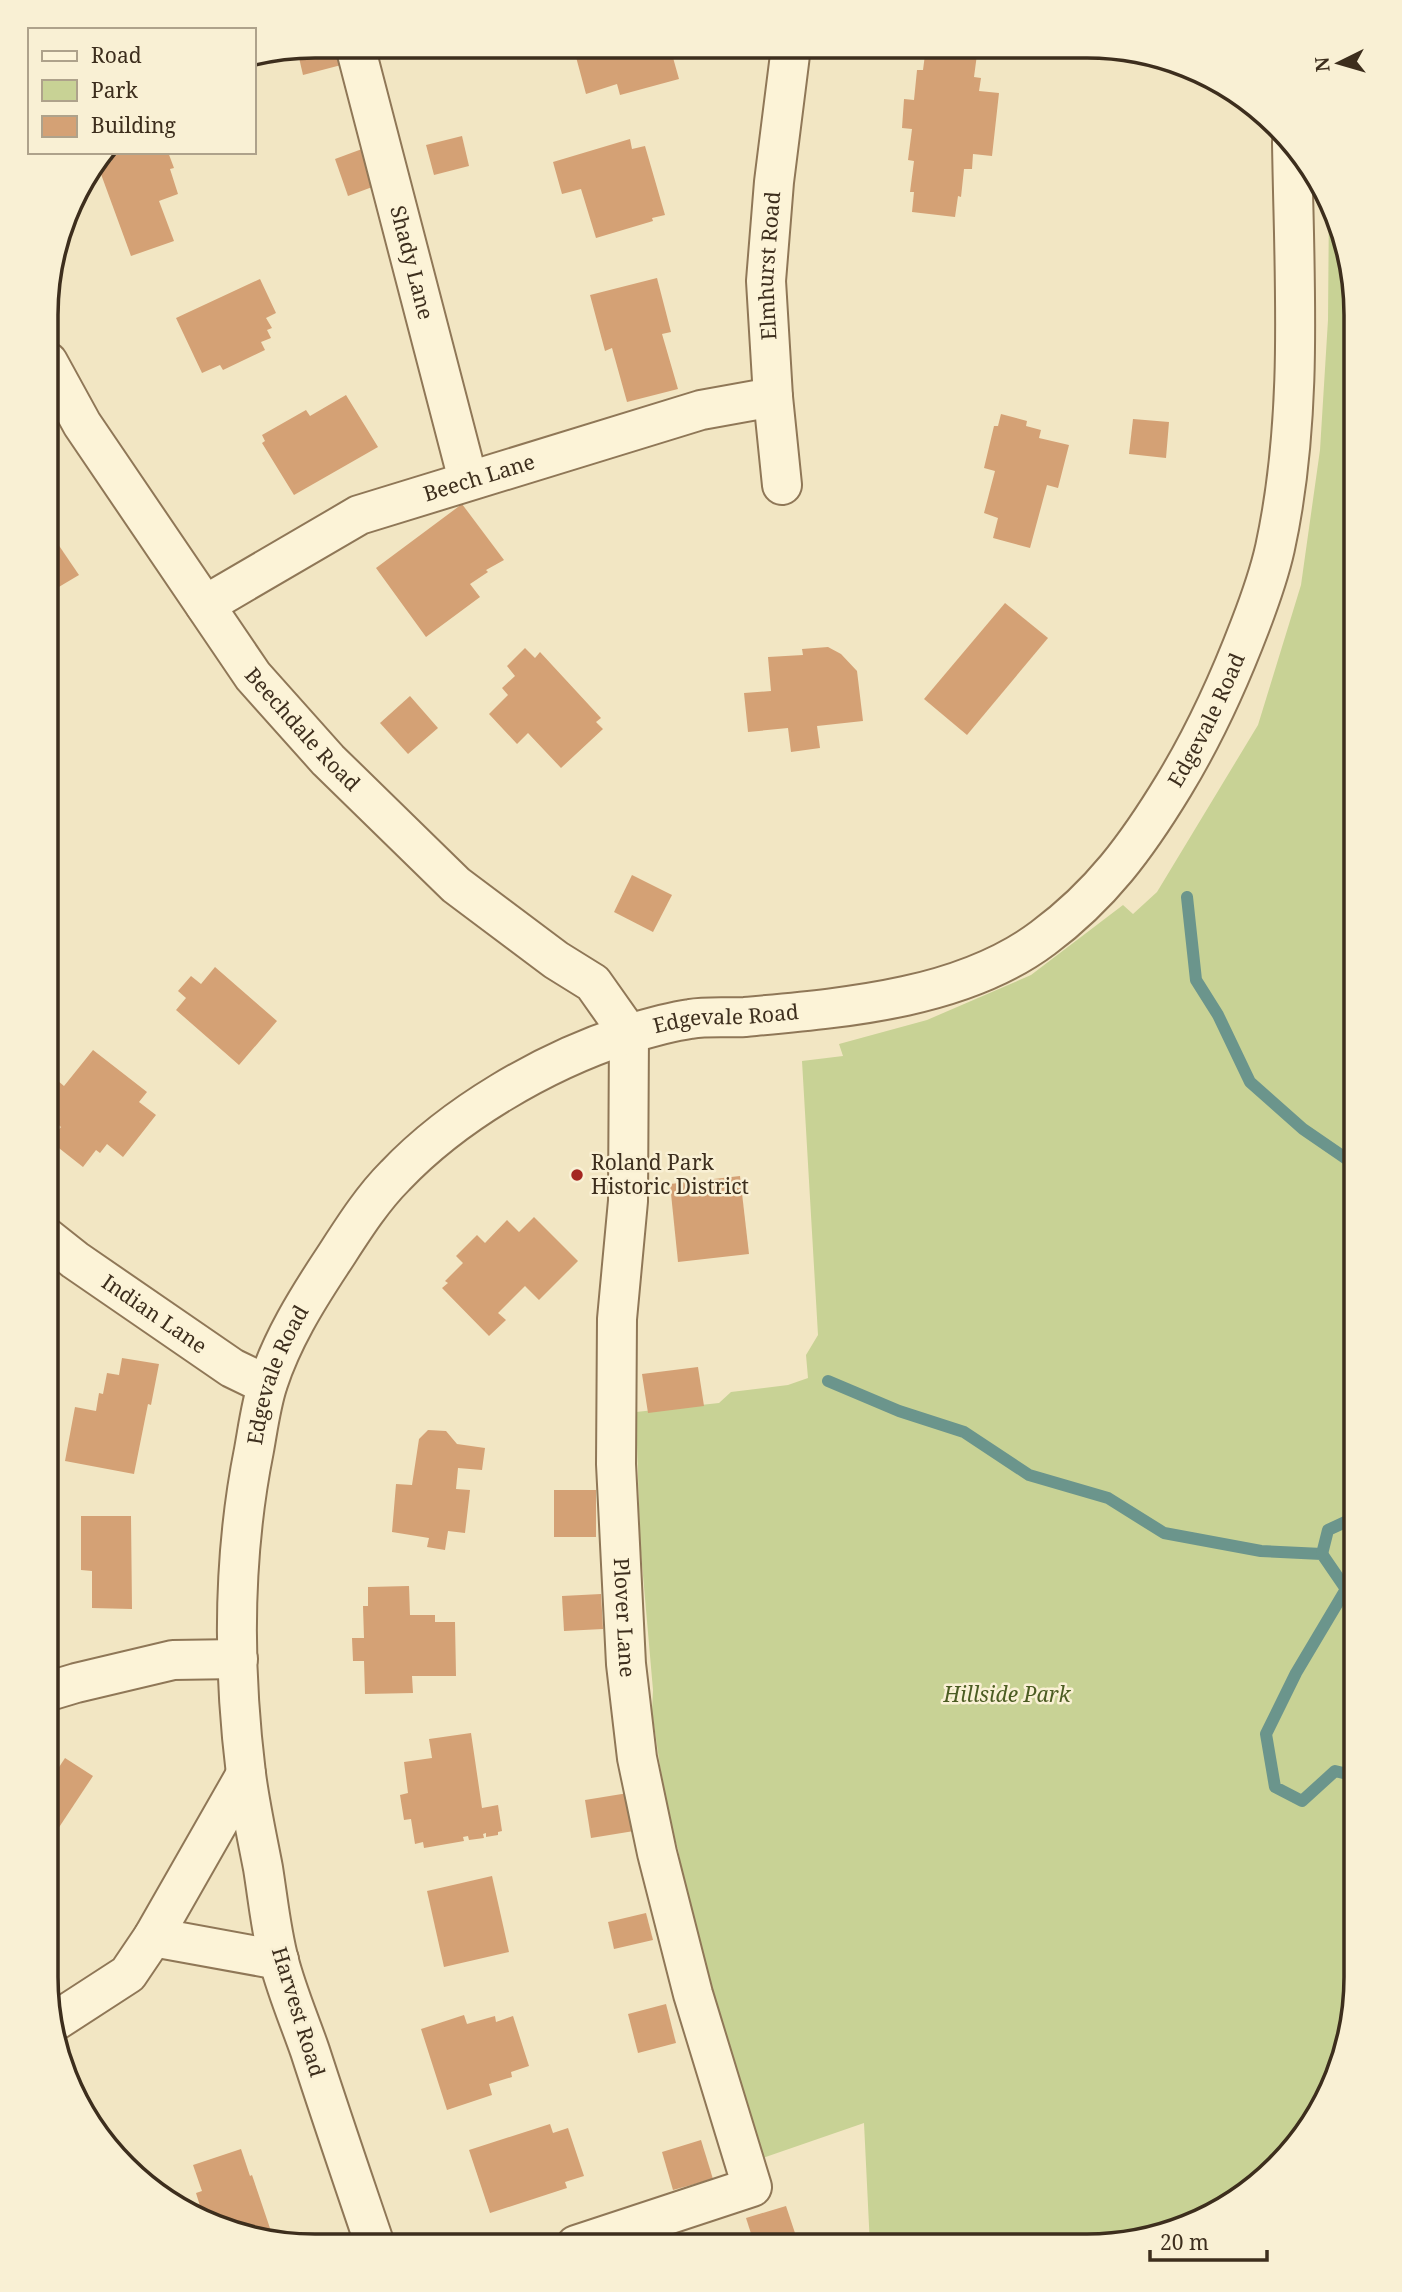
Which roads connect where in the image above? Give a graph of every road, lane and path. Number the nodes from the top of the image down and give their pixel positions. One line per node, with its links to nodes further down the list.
1 (358, 58): 6 (street, Shady Lane)
2 (790, 58): 5 (street, Elmhurst Road)
3 (1292, 160): 9 (street, Edgevale Road)
4 (58, 380): 8 (street, Beechdale Road)
5 (773, 397): 6 (street, Beech Lane); 7 (street, Elmhurst Road)
6 (468, 480): 8 (street, Beech Lane)
7 (782, 485)
8 (205, 605): 9 (street, Beechdale Road)
9 (629, 1034): 11 (street, Edgevale Road); 19 (street, Plover Lane)
10 (58, 1246): 11 (street, Indian Lane)
11 (267, 1385): 12 (street, Edgevale Road)
12 (238, 1659): 13 (street); 14 (street, Edgevale Road)
13 (58, 1689)
14 (246, 1774): 15 (street); 16 (street, Harvest Road)
15 (153, 1937): 16 (street); 17 (street)
16 (279, 1960): 18 (street, Harvest Road)
17 (61, 2017)
18 (370, 2234)
19 (609, 2234)

